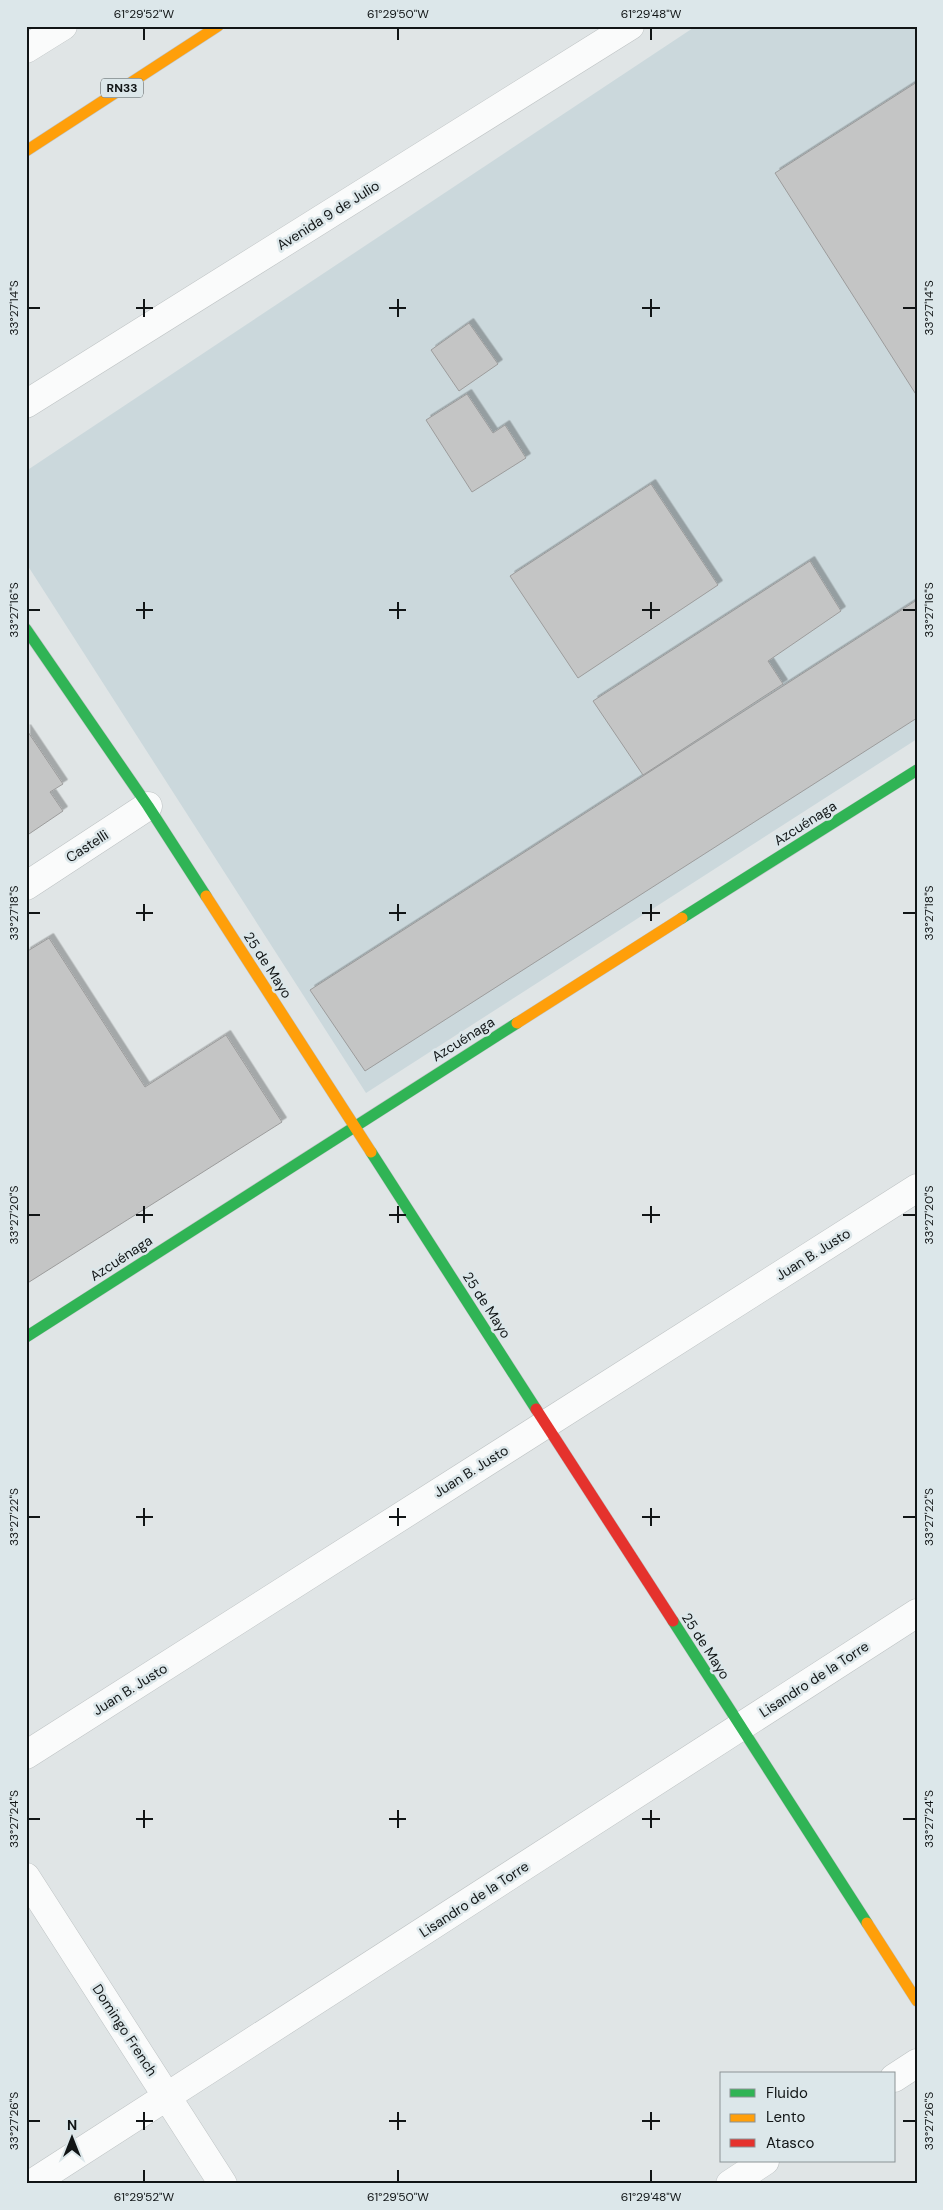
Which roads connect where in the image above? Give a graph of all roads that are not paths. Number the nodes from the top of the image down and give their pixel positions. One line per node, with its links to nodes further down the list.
1 (63, 26): 4 (street)
2 (218, 26): 5 (main road, RN33)
3 (630, 26): 6 (street, Avenida 9 de Julio)
4 (26, 48)
5 (26, 150)
6 (26, 404)
7 (26, 629): 9 (main road, 25 de Mayo)
8 (917, 770): 11 (main road, Azcuénaga)
9 (148, 806): 10 (street, Castelli); 11 (main road, 25 de Mayo)
10 (26, 886)
11 (354, 1126): 13 (main road, Azcuénaga); 14 (main road, 25 de Mayo)
12 (917, 1188): 14 (street, Juan B. Justo)
13 (26, 1337)
14 (546, 1424): 16 (main road, 25 de Mayo); 17 (street, Juan B. Justo)
15 (917, 1613): 16 (street, Lisandro de la Torre)
16 (740, 1727): 19 (main road, 25 de Mayo); 22 (street, Lisandro de la Torre)
17 (26, 1755)
18 (26, 1877): 22 (street, Domingo French)
19 (917, 2001)
20 (917, 2063): 21 (street)
21 (896, 2077)
22 (167, 2096): 24 (street, Lisandro de la Torre); 25 (street, Domingo French)
23 (763, 2162): 26 (street)
24 (31, 2184)
25 (223, 2184)
26 (730, 2184)

